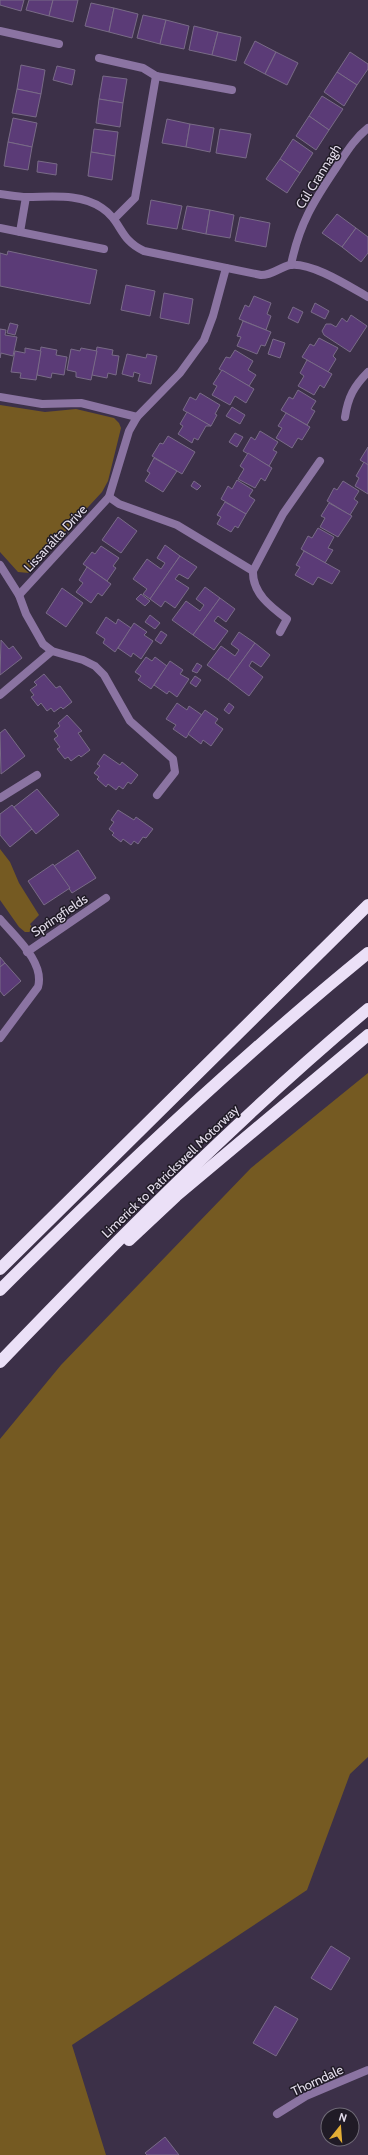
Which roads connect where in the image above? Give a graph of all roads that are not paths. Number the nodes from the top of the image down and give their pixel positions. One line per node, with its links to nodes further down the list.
1 (1, 31): 2 (street); 3 (street)
2 (0, 40)
3 (59, 44)
4 (98, 58): 5 (street)
5 (156, 76): 6 (street); 10 (street)
6 (232, 90)
7 (368, 128): 14 (street, Cúl Crannagh)
8 (0, 194): 9 (street)
9 (26, 197): 10 (street); 12 (street)
10 (114, 219): 15 (street)
11 (0, 228): 12 (street)
12 (20, 232): 13 (street)
13 (104, 249)
14 (291, 265): 15 (street); 16 (street)
15 (226, 268): 19 (street)
16 (368, 297)
17 (368, 372): 20 (street)
18 (0, 397): 19 (street)
19 (137, 417): 22 (street)
20 (345, 417)
21 (320, 461): 24 (street)
22 (109, 497): 24 (street); 25 (street, Lissanálta Drive)
23 (0, 565): 25 (street, Lissanálta Drive)
24 (253, 571): 26 (street)
25 (19, 595): 27 (street, Lissanálta Drive)
26 (280, 632)
27 (52, 651): 28 (street); 30 (street)
28 (0, 695)
29 (37, 775): 31 (street)
30 (157, 795)
31 (0, 798)
32 (106, 898): 35 (street, Springfields)
33 (368, 905): 40 (highway)
34 (0, 919): 35 (street, Springfields)
35 (27, 952): 39 (street, Springfields)
36 (368, 953): 41 (highway)
37 (368, 1009): 42 (highway, Limerick to Patrickswell Motorway)
38 (368, 1035): 42 (highway)
39 (0, 1038)
40 (0, 1269)
41 (0, 1290)
42 (1, 1361)
43 (368, 2070): 44 (street, Thorndale)
44 (276, 2114)

